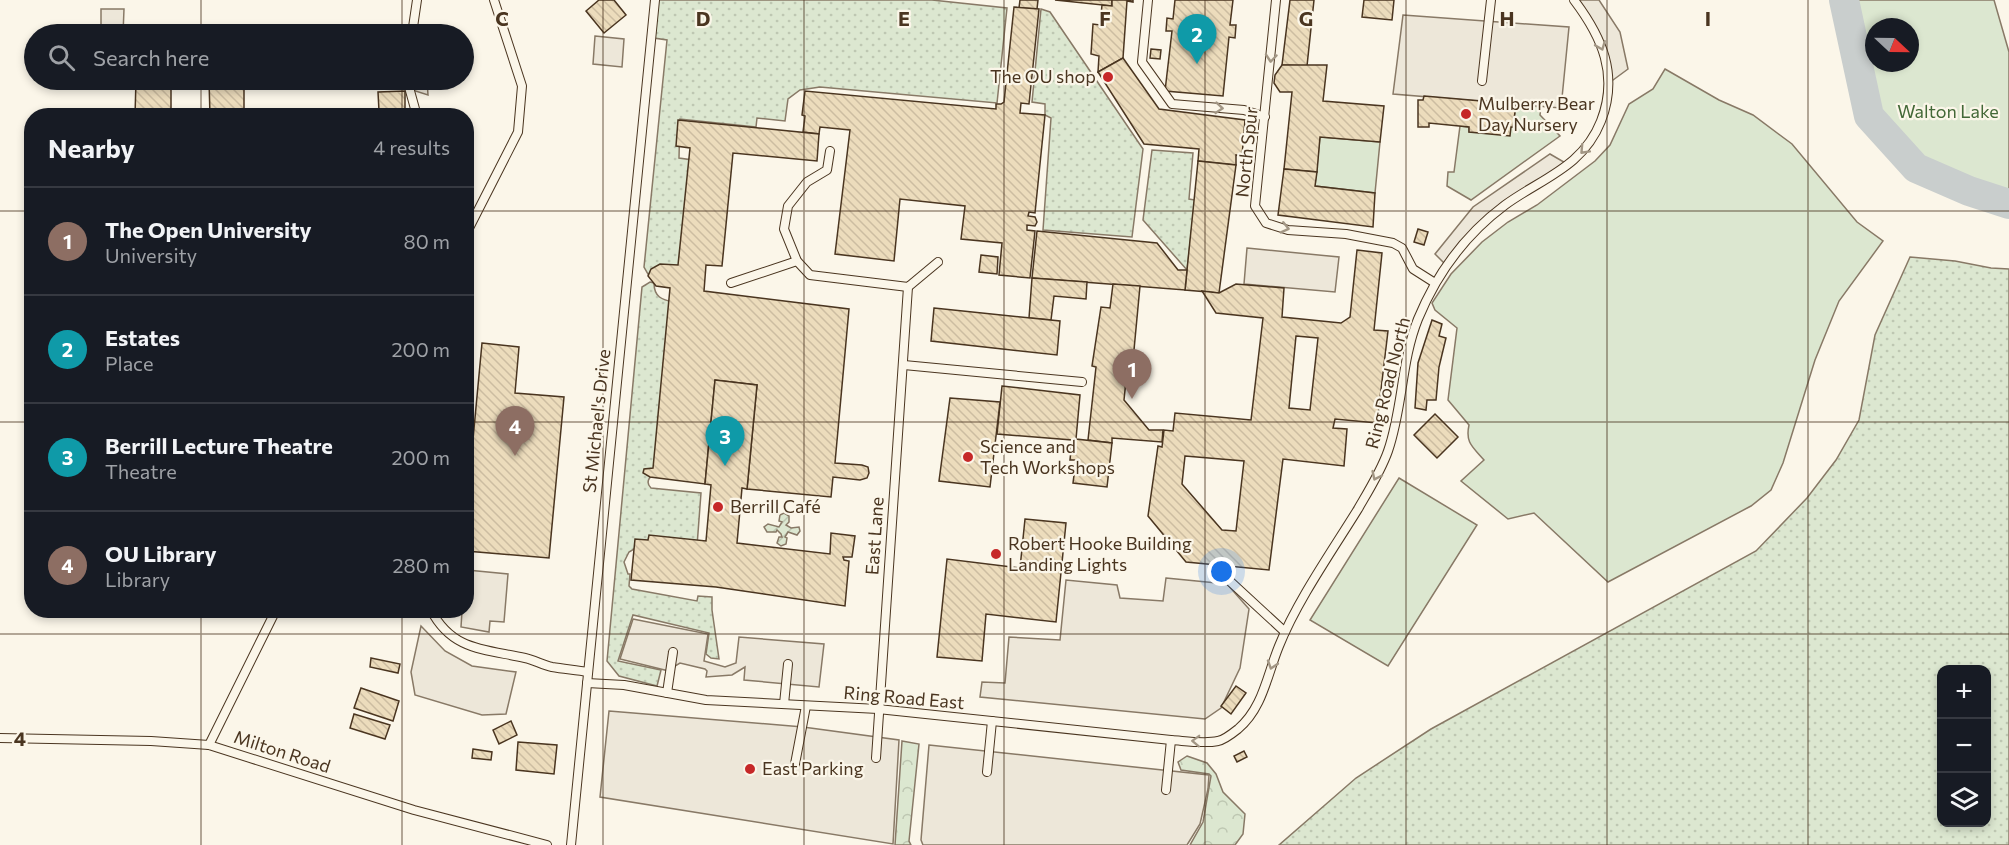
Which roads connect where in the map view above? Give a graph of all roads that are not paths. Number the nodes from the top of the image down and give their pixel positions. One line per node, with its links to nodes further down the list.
1 (417, 0): 8 (lane)
2 (494, 0): 14 (lane)
3 (655, 0): 28 (lane, St Michael's Drive)
4 (1148, 0): 12 (lane, one-way to 12)
5 (1276, 0): 12 (lane, North Spur, one-way to 12)
6 (1491, 0): 9 (lane)
7 (1574, 0): 18 (lane, Ring Road North, one-way to 18)
8 (413, 24)
9 (1482, 81)
10 (410, 90): 11 (lane)
11 (415, 108)
12 (1265, 117): 18 (lane, North Spur, one-way to 18)
13 (830, 151): 15 (lane)
14 (474, 218)
15 (796, 261): 17 (lane); 19 (lane)
16 (938, 262): 19 (lane)
17 (731, 283)
18 (1435, 283): 25 (lane, Ring Road North, one-way to 25)
19 (908, 287): 20 (lane, East Lane)
20 (903, 365): 21 (lane); 33 (lane, East Lane)
21 (1082, 382)
22 (1221, 573): 25 (lane)
23 (272, 618): 38 (lane)
24 (435, 618): 28 (lane)
25 (1285, 632): 37 (lane, Ring Road North, one-way to 37)
26 (673, 652): 30 (lane)
27 (788, 664): 31 (lane)
28 (588, 672): 29 (lane, St Michael's Drive)
29 (587, 683): 30 (lane, Ring Road East); 44 (lane, St Michael's Drive)
30 (667, 693): 31 (lane, Ring Road East)
31 (784, 704): 32 (lane, Ring Road East)
32 (806, 706): 33 (lane, Ring Road East); 40 (lane)
33 (878, 710): 34 (lane, Ring Road East); 39 (lane, East Lane)
34 (992, 721): 36 (lane, Ring Road East); 41 (lane)
35 (0, 738): 38 (lane, Milton Road)
36 (1172, 740): 37 (lane, Ring Road East, one-way to 36); 42 (lane)
37 (1220, 741)
38 (209, 745): 43 (lane, Milton Road)
39 (876, 758)
40 (795, 764)
41 (987, 772)
42 (1166, 790)
43 (547, 845)
44 (571, 845)

